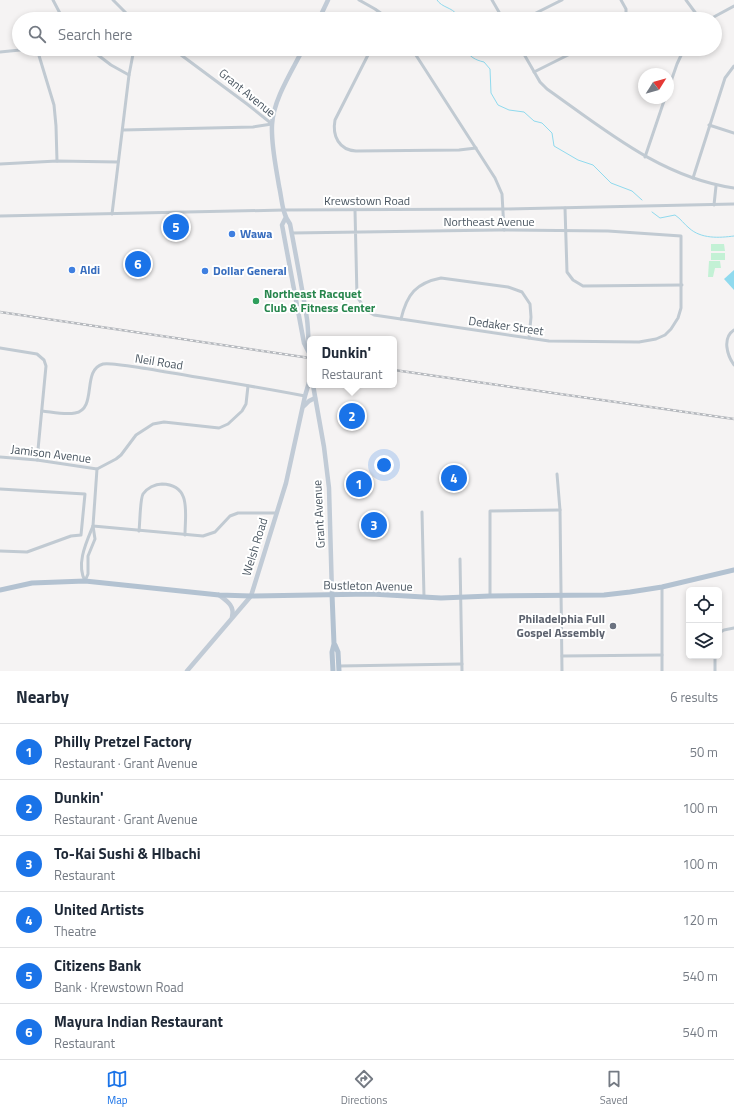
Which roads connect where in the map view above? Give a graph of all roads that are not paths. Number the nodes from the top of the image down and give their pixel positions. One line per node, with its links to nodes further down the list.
1 (53, 0): 10 (street)
2 (113, 0): 11 (street)
3 (328, 0): 12 (main road)
4 (359, 0): 13 (street)
5 (492, 0): 14 (street)
6 (562, 0): 15 (street)
7 (621, 0): 16 (street)
8 (686, 0): 17 (street)
9 (734, 6): 18 (street)
10 (59, 12)
11 (125, 12)
12 (322, 12)
13 (379, 12)
14 (499, 12)
15 (538, 12)
16 (626, 12)
17 (695, 12)
18 (722, 12)
19 (12, 51): 20 (street)
20 (0, 52)
21 (39, 56): 42 (street)
22 (99, 56): 34 (street)
23 (133, 56): 34 (street)
24 (183, 56): 36 (street, Grant Avenue)
25 (300, 56): 36 (main road)
26 (367, 56): 40 (street)
27 (417, 56): 40 (street)
28 (525, 56): 32 (street)
29 (566, 56): 32 (street)
30 (681, 56): 33 (street)
31 (734, 66): 37 (street)
32 (534, 72): 41 (street)
33 (674, 73)
34 (129, 75): 38 (street)
35 (663, 104): 41 (street)
36 (272, 124): 38 (street); 52 (main road, Grant Avenue)
37 (709, 125): 39 (street); 45 (street)
38 (123, 130): 43 (street)
39 (734, 133)
40 (476, 148): 51 (street)
41 (645, 157): 45 (street)
42 (57, 162): 43 (street); 44 (street)
43 (118, 162): 54 (street)
44 (0, 164)
45 (693, 178): 46 (street)
46 (716, 186): 47 (street); 49 (street)
47 (734, 188)
48 (734, 204): 49 (street, Krewstown Road)
49 (714, 205): 50 (street, Krewstown Road)
50 (565, 208): 51 (street, Krewstown Road); 58 (street)
51 (504, 209): 53 (street, Krewstown Road); 57 (street)
52 (284, 210): 53 (street, Krewstown Road); 54 (street, Krewstown Road); 56 (main road, Grant Avenue)
53 (355, 210): 59 (street)
54 (112, 214): 55 (street, Krewstown Road)
55 (0, 216)
56 (285, 219): 60 (main road, Grant Avenue); 67 (main road, Grant Avenue)
57 (504, 230): 58 (street, Northeast Avenue); 59 (street, Northeast Avenue)
58 (566, 231): 61 (street); 61 (street, Northeast Avenue)
59 (356, 232): 60 (street, Northeast Avenue); 62 (street, Dedaker Street)
60 (292, 233): 64 (main road, Grant Avenue)
61 (682, 285): 65 (street, Dedaker Street)
62 (402, 319): 65 (street, Dedaker Street); 65 (street)
63 (734, 330): 68 (street)
64 (308, 336)
65 (529, 338)
66 (0, 348): 75 (street)
67 (307, 349)
68 (734, 365)
69 (248, 386): 72 (street, Neil Road); 75 (street, Neil Road); 78 (street, Jamison Avenue)
70 (307, 388): 72 (main road, Welsh Road)
71 (313, 388): 73 (main road, Grant Avenue)
72 (305, 396): 74 (main road, Welsh Road)
73 (315, 398): 74 (main road); 94 (main road, Grant Avenue)
74 (302, 409): 83 (main road, Welsh Road)
75 (42, 411): 77 (street)
76 (0, 457): 77 (street, Jamison Avenue)
77 (37, 460): 78 (street, Jamison Avenue)
78 (98, 469): 84 (street)
79 (557, 474): 81 (street)
80 (0, 489): 87 (street)
81 (560, 510): 95 (street); 97 (street)
82 (422, 512): 98 (street)
83 (276, 513): 86 (street); 96 (main road, Welsh Road)
84 (93, 526): 85 (street); 90 (street); 90 (street)
85 (139, 531): 86 (street); 86 (street)
86 (185, 535)
87 (0, 551)
88 (460, 559): 99 (street)
89 (734, 570): 91 (main road, Bustleton Avenue)
90 (85, 582): 92 (main road, Bustleton Avenue); 93 (main road, Bustleton Avenue)
91 (662, 587): 95 (main road, Bustleton Avenue); 104 (street)
92 (0, 590)
93 (219, 594): 96 (main road, Bustleton Avenue); 100 (main road)
94 (332, 594): 96 (main road, Bustleton Avenue); 98 (main road, Bustleton Avenue); 103 (main road, Grant Avenue)
95 (561, 595): 97 (main road, Bustleton Avenue); 105 (street)
96 (251, 596): 100 (main road, Welsh Road)
97 (490, 596): 99 (main road, Bustleton Avenue)
98 (424, 597): 99 (main road, Bustleton Avenue)
99 (461, 597): 107 (street)
100 (232, 619): 109 (main road, Welsh Road)
101 (734, 628): 102 (street)
102 (722, 631)
103 (334, 644): 108 (main road, Grant Avenue); 110 (main road, Grant Avenue)
104 (662, 655): 105 (street); 113 (street)
105 (562, 656): 112 (street)
106 (715, 659): 114 (street)
107 (462, 664): 108 (street); 111 (street)
108 (339, 669)
109 (187, 671)
110 (333, 671)
111 (462, 671)
112 (562, 671)
113 (662, 671)
114 (715, 671)

